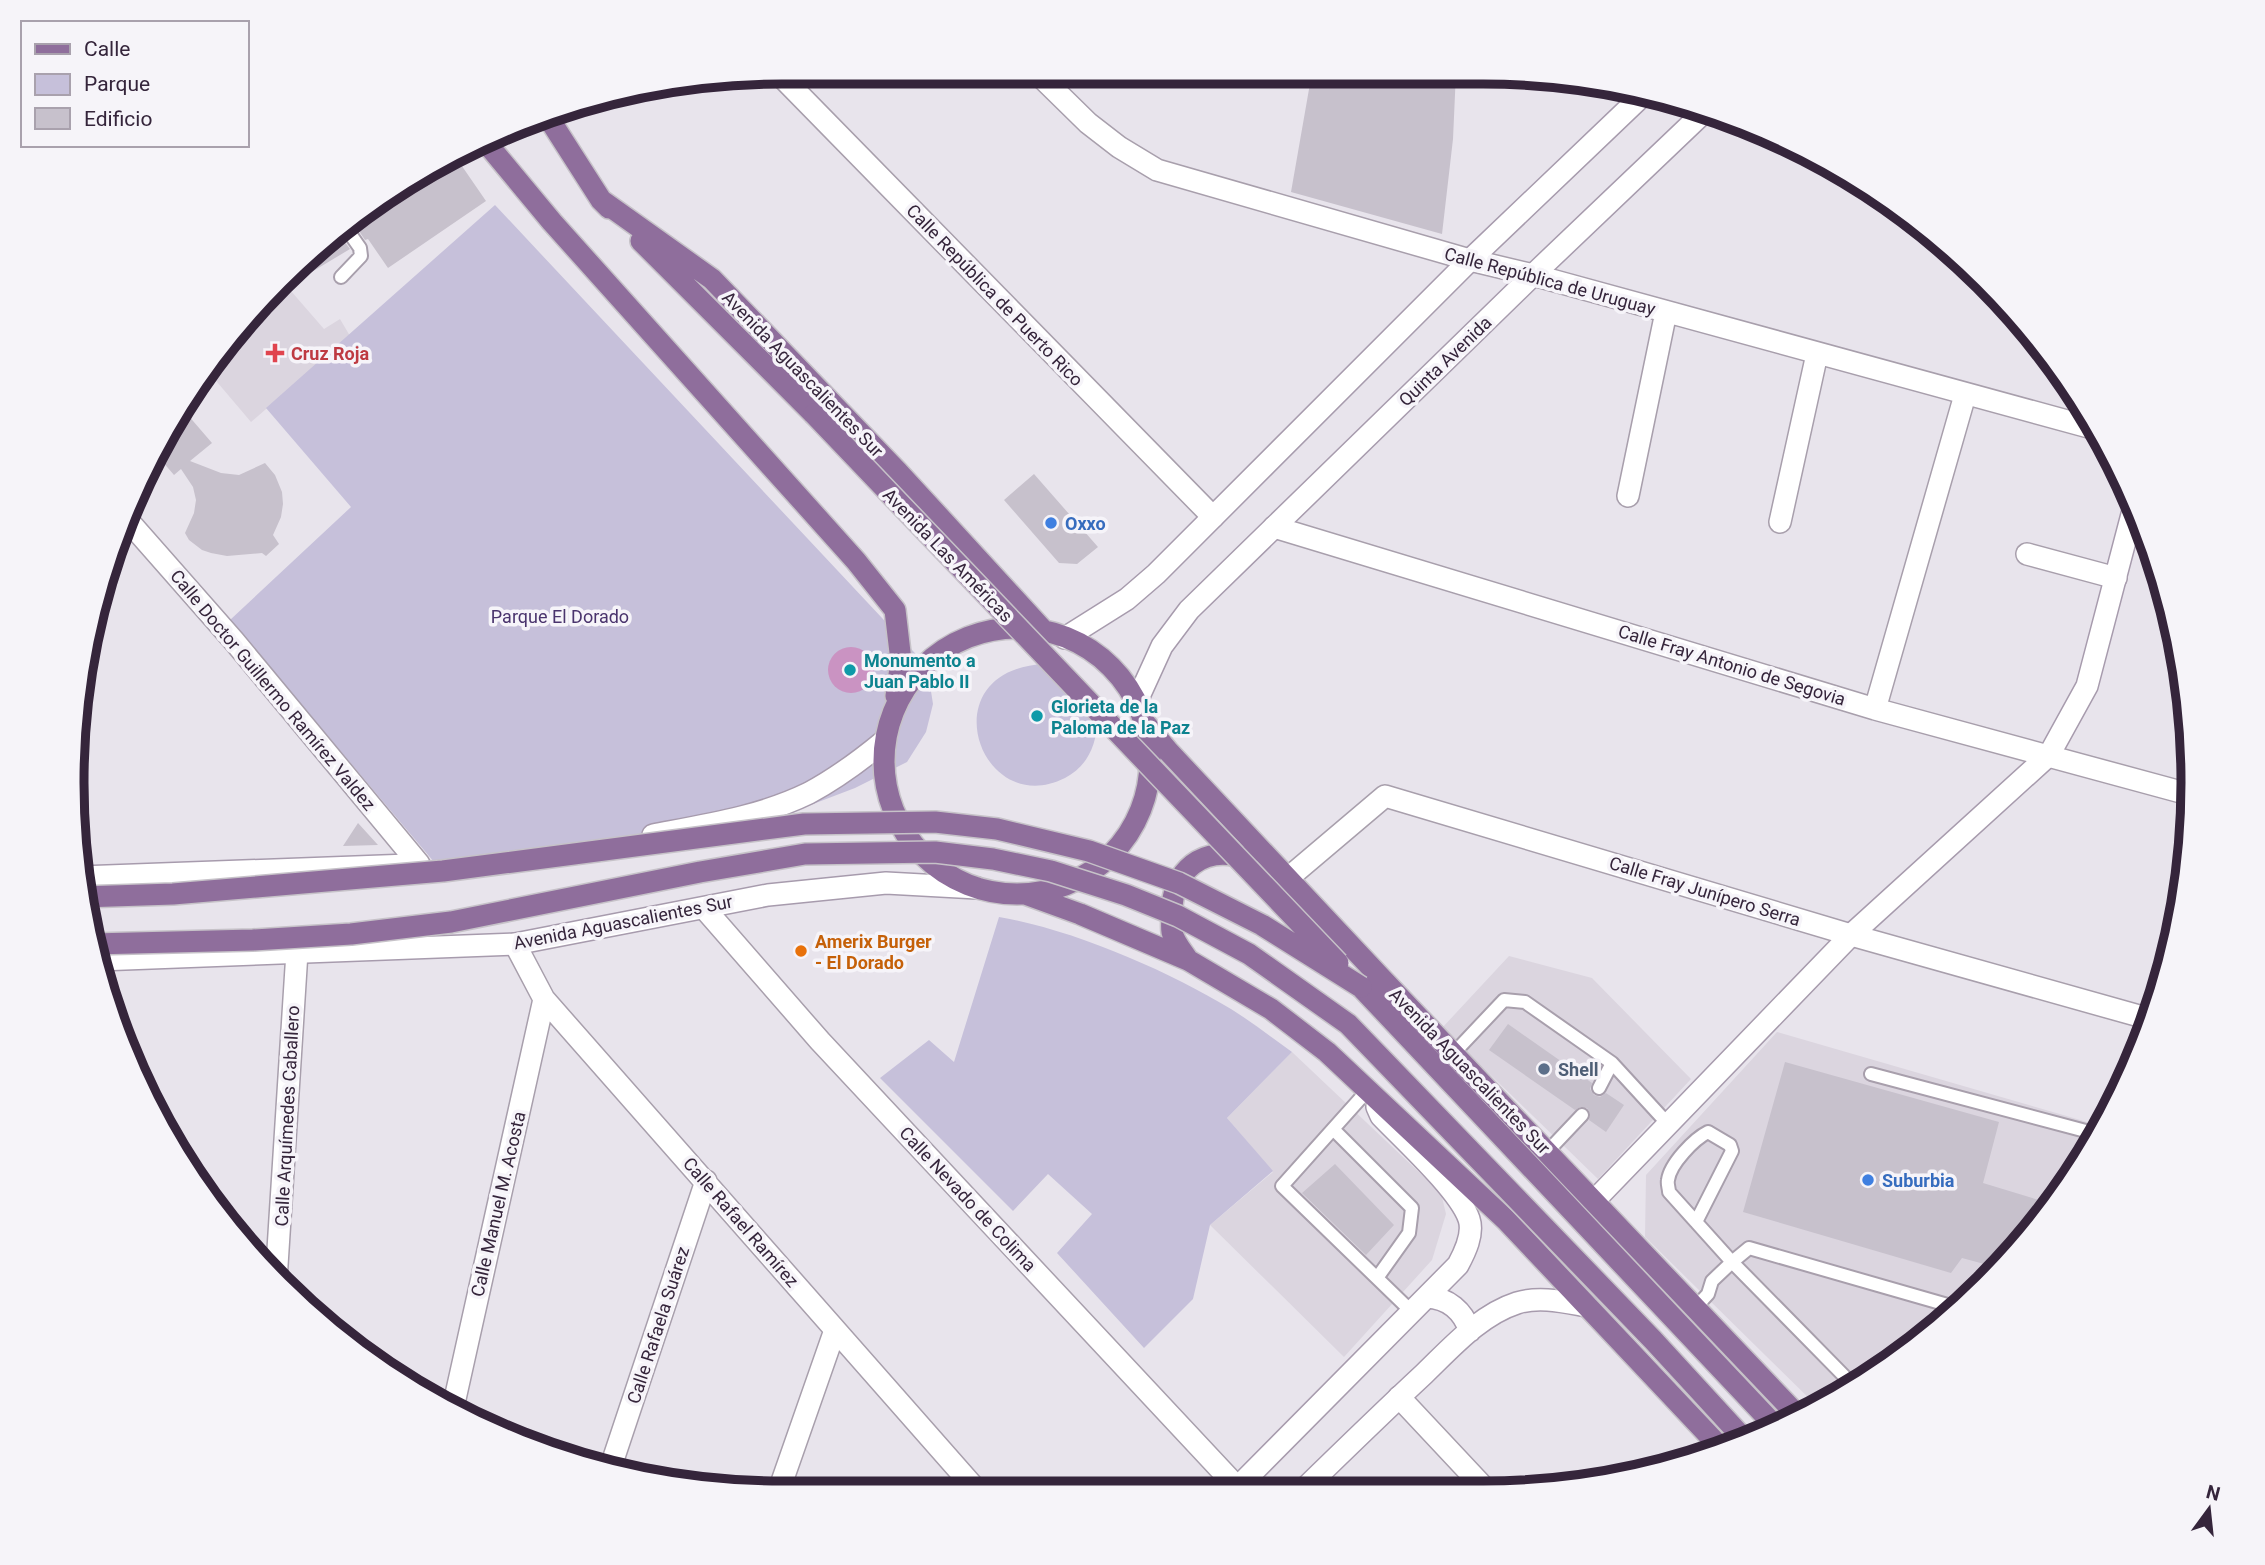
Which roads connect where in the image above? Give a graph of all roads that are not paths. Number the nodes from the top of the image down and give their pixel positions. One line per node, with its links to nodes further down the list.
1 (789, 84): 17 (street, Calle República de Puerto Rico)
2 (1048, 84): 9 (street, Calle República de Uruguay)
3 (1636, 101): 9 (street)
4 (1698, 118): 10 (street, Quinta Avenida)
5 (551, 124): 7 (main road, Avenida Las Américas)
6 (491, 148): 26 (main road, Avenida Aguascalientes Sur)
7 (601, 200): 24 (main road, Avenida Aguascalientes Sur); 45 (main road, Avenida Las Américas, bridge)
8 (350, 234): 11 (lane)
9 (1470, 260): 10 (street, Calle República de Uruguay); 17 (street)
10 (1533, 275): 12 (street, Calle República de Uruguay); 21 (street, Quinta Avenida)
11 (341, 277)
12 (1666, 312): 13 (street, Calle República de Uruguay); 16 (street)
13 (1817, 354): 14 (street, Calle República de Uruguay); 19 (street)
14 (1965, 395): 15 (street, Calle República de Uruguay); 27 (street)
15 (2083, 426)
16 (1628, 496)
17 (1213, 517): 25 (street)
18 (2130, 521): 23 (street)
19 (1780, 522)
20 (133, 526): 32 (street, Calle Doctor Guillermo Ramírez Valdez)
21 (1274, 527): 27 (street, Calle Fray Antonio de Segovia); 28 (street, Quinta Avenida)
22 (2027, 554): 23 (street)
23 (2116, 578): 30 (street)
24 (1044, 631): 25 (main road, Avenida Aguascalientes Sur); 26 (main road, Avenida Aguascalientes Sur)
25 (1065, 638): 28 (main road, Avenida Aguascalientes Sur)
26 (895, 705): 29 (main road, Avenida Aguascalientes Sur)
27 (1875, 709): 30 (street, Calle Fray Antonio de Segovia)
28 (1140, 712): 34 (main road, Avenida Aguascalientes Sur); 36 (main road, Avenida Aguascalientes Sur)
29 (884, 741): 32 (street); 35 (main road, Avenida Aguascalientes Sur)
30 (2049, 755): 31 (street, Calle Fray Antonio de Segovia); 39 (street)
31 (2181, 791)
32 (419, 864): 33 (street)
33 (90, 877)
34 (1287, 878): 39 (street, Calle Fray Junípero Serra); 44 (main road); 48 (main road, Avenida Aguascalientes Sur)
35 (978, 888): 36 (main road, Avenida Aguascalientes Sur); 38 (street, Avenida Aguascalientes Sur)
36 (1025, 894): 44 (main road)
37 (94, 897): 45 (main road, Avenida Aguascalientes Sur, bridge)
38 (704, 908): 41 (street, Avenida Aguascalientes Sur); 80 (street, Calle Nevado de Colima)
39 (1851, 935): 47 (street, Calle Fray Junípero Serra); 54 (street)
40 (103, 944): 75 (main road, Avenida Aguascalientes Sur, bridge)
41 (515, 944): 42 (street, Avenida Aguascalientes Sur); 46 (street, Calle Rafael Ramírez)
42 (297, 952): 43 (street, Avenida Aguascalientes Sur); 62 (street, Calle Arquímedes Caballero)
43 (107, 960)
44 (1188, 960): 52 (main road)
45 (1361, 987): 74 (main road, Avenida Aguascalientes Sur)
46 (544, 999): 58 (street, Calle Rafael Ramírez); 72 (street, Calle Manuel M. Acosta)
47 (2141, 1016)
48 (1453, 1054): 49 (lane); 57 (main road, Avenida Aguascalientes Sur)
49 (1612, 1063): 51 (lane); 54 (lane)
50 (1871, 1073): 56 (lane)
51 (1599, 1088)
52 (1370, 1093): 55 (lane); 64 (street); 66 (main road)
53 (1582, 1115): 57 (lane)
54 (1667, 1123): 59 (street)
55 (1333, 1129): 63 (lane); 63 (lane)
56 (2087, 1131)
57 (1547, 1152): 59 (main road, Avenida Aguascalientes Sur)
58 (706, 1181): 68 (street, Calle Rafael Ramírez); 77 (street, Calle Rafaela Suárez)
59 (1594, 1200): 67 (main road, Avenida Aguascalientes Sur)
60 (1696, 1222): 60 (lane); 61 (lane)
61 (1731, 1262): 65 (lane); 67 (lane); 70 (lane)
62 (277, 1264)
63 (1377, 1278): 64 (lane)
64 (1420, 1304): 69 (street); 81 (street)
65 (1946, 1305)
66 (1587, 1306): 69 (street); 76 (main road)
67 (1695, 1308): 73 (main road, Avenida Aguascalientes Sur)
68 (835, 1329): 78 (street); 79 (street, Calle Rafael Ramírez)
69 (1470, 1331): 71 (street)
70 (1846, 1378)
71 (1399, 1397): 82 (street); 83 (street)
72 (455, 1399)
73 (1791, 1409)
74 (1769, 1419)
75 (1738, 1432)
76 (1713, 1442)
77 (613, 1460)
78 (782, 1481)
79 (957, 1481)
80 (1226, 1481)
81 (1243, 1481)
82 (1312, 1481)
83 (1478, 1481)

